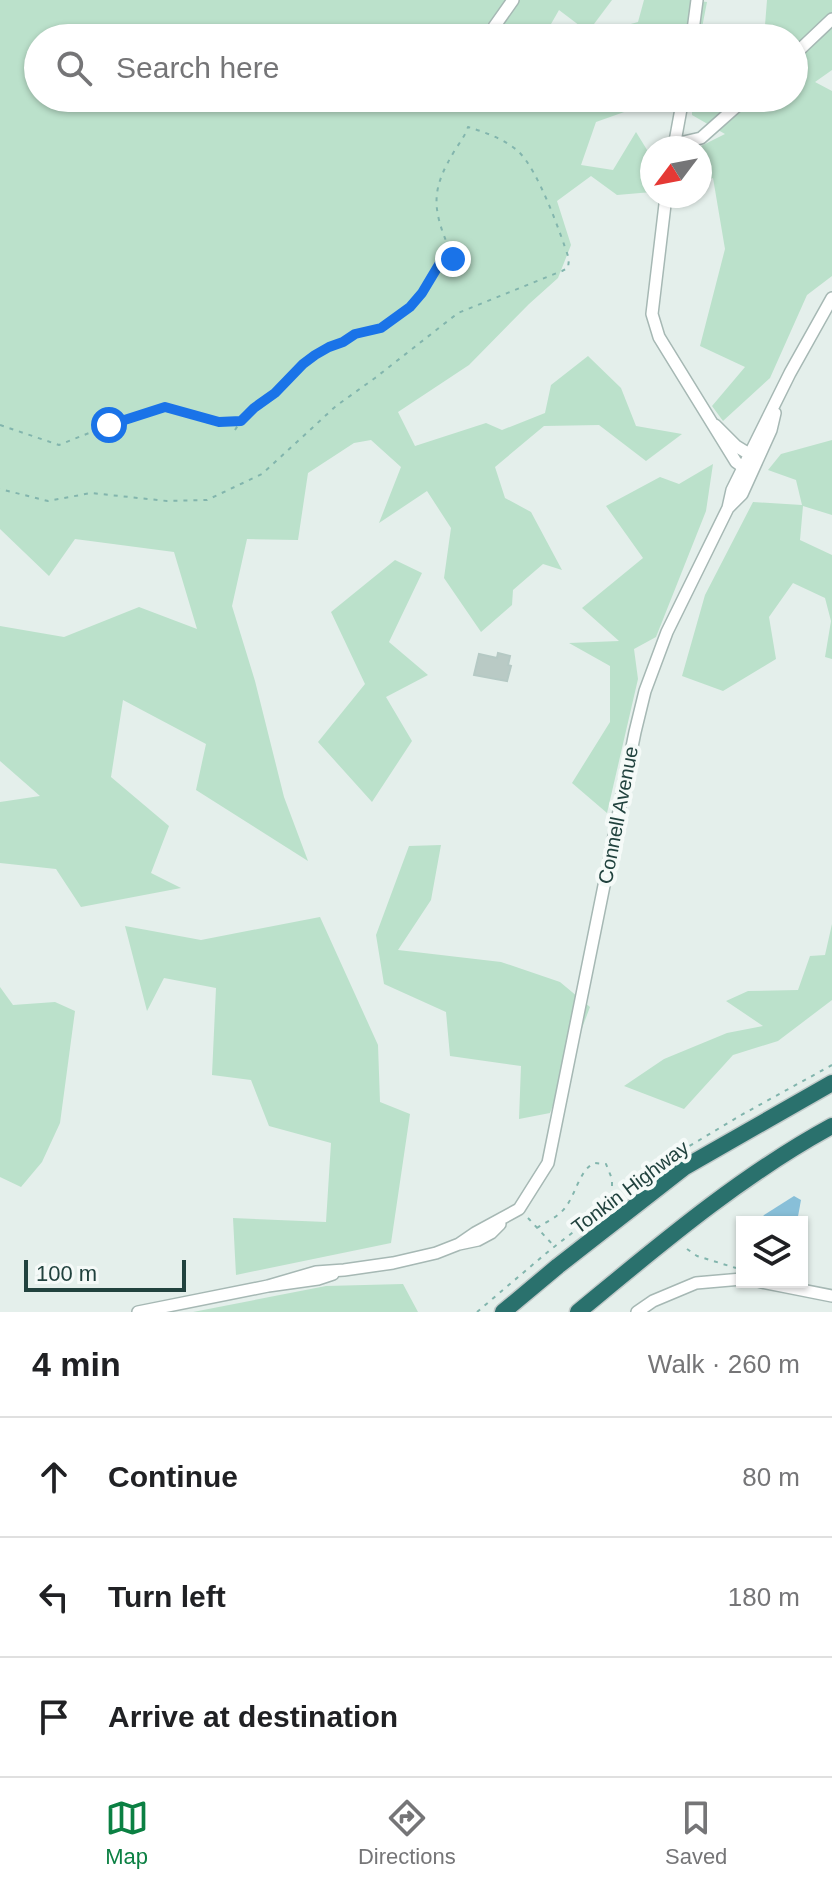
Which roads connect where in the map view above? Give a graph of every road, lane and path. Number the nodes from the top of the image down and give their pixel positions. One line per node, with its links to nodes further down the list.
1 (513, 0): 4 (street)
2 (697, 0): 5 (street)
3 (832, 19): 6 (street)
4 (496, 24)
5 (694, 24)
6 (808, 43)
7 (680, 112): 9 (street)
8 (730, 112): 10 (street)
9 (676, 136)
10 (703, 136)
11 (665, 208): 18 (street)
12 (449, 248): 13 (path); 16 (path); 22 (path)
13 (459, 269)
14 (832, 298): 15 (street, Connell Avenue)
15 (779, 397): 20 (street, Connell Avenue); 21 (street, Connell Avenue)
16 (241, 421): 17 (path); 19 (path)
17 (0, 425)
18 (715, 425): 20 (street); 21 (street)
19 (235, 430)
20 (749, 454): 21 (street)
21 (748, 467): 26 (street, Connell Avenue)
22 (0, 489)
23 (832, 1083): 35 (highway, Tonkin Highway)
24 (832, 1126): 36 (highway)
25 (612, 1196): 27 (path)
26 (519, 1209): 27 (path); 34 (street, Connell Avenue)
27 (537, 1228): 28 (path)
28 (555, 1247)
29 (687, 1249): 30 (path)
30 (736, 1269)
31 (736, 1278): 37 (street)
32 (791, 1288): 33 (street)
33 (832, 1296)
34 (138, 1312)
35 (503, 1312)
36 (578, 1312)
37 (637, 1312)

